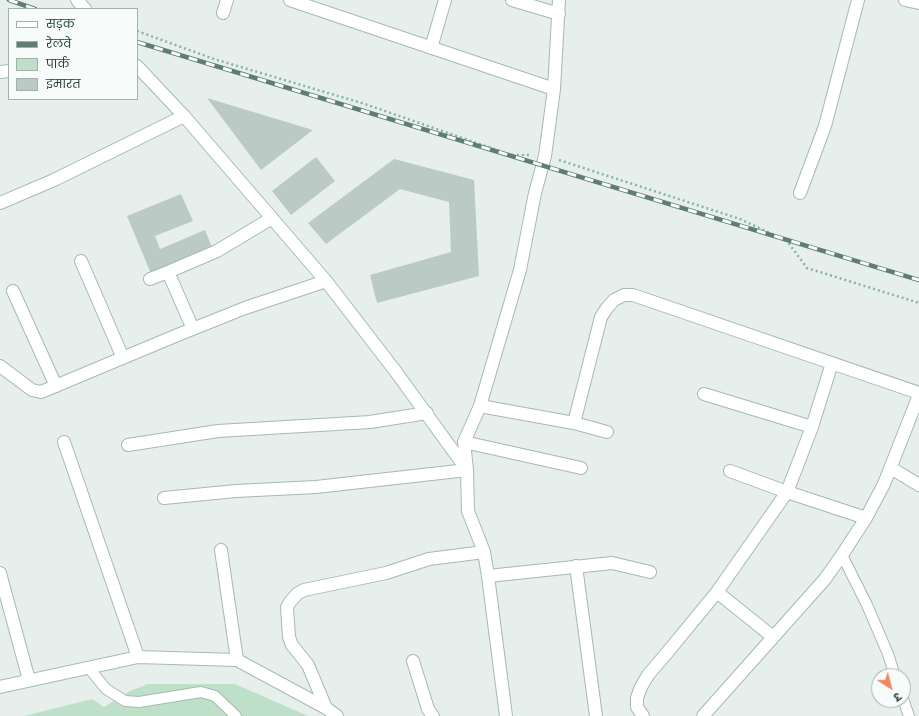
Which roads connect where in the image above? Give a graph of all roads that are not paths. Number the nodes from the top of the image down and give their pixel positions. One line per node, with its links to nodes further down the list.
1 (77, 0): 10 (street)
2 (227, 0): 11 (street)
3 (290, 0): 13 (street)
4 (445, 0): 13 (street)
5 (512, 0): 12 (street)
6 (559, 0): 12 (street)
7 (858, 0): 17 (street)
8 (905, 0): 9 (street)
9 (919, 4)
10 (84, 8)
11 (223, 13)
12 (559, 14): 15 (street)
13 (431, 48): 15 (street)
14 (138, 67): 16 (street)
15 (554, 88): 32 (street)
16 (184, 116): 18 (street); 19 (street)
17 (800, 193)
18 (0, 203)
19 (272, 218): 21 (street); 23 (street)
20 (80, 261): 26 (street)
21 (168, 272): 22 (street); 25 (street)
22 (150, 279)
23 (326, 281): 25 (street); 33 (street)
24 (13, 291): 29 (street)
25 (192, 329): 26 (street)
26 (122, 358): 29 (street)
27 (832, 364): 31 (street); 34 (street); 35 (street)
28 (0, 366): 29 (street)
29 (56, 386)
30 (704, 394): 35 (street)
31 (919, 394): 41 (street)
32 (480, 406): 34 (street); 38 (street)
33 (427, 413): 39 (street); 42 (street)
34 (574, 423): 36 (street)
35 (812, 427): 45 (street)
36 (606, 432)
37 (64, 442): 57 (street)
38 (464, 442): 40 (street); 42 (street)
39 (128, 444)
40 (581, 468)
41 (891, 468): 44 (street); 47 (street)
42 (467, 470): 46 (street); 49 (street)
43 (730, 471): 45 (street)
44 (919, 484)
45 (787, 492): 47 (street); 55 (street)
46 (164, 498)
47 (866, 518): 50 (street)
48 (221, 550): 58 (street)
49 (484, 552): 54 (street); 64 (street)
50 (842, 555): 56 (street); 61 (lane)
51 (576, 566): 52 (street); 54 (street); 69 (street)
52 (650, 572)
53 (0, 573): 62 (street)
54 (488, 576): 68 (street)
55 (717, 592): 56 (street); 70 (street)
56 (773, 637): 71 (street)
57 (138, 657): 58 (street); 60 (street)
58 (237, 660): 64 (street)
59 (413, 661): 67 (street)
60 (88, 667): 62 (street); 65 (lane)
61 (892, 668)
62 (29, 680): 63 (street)
63 (0, 687)
64 (326, 708): 66 (street)
65 (236, 716)
66 (337, 716)
67 (433, 716)
68 (506, 716)
69 (596, 716)
70 (643, 716)
71 (704, 716)

